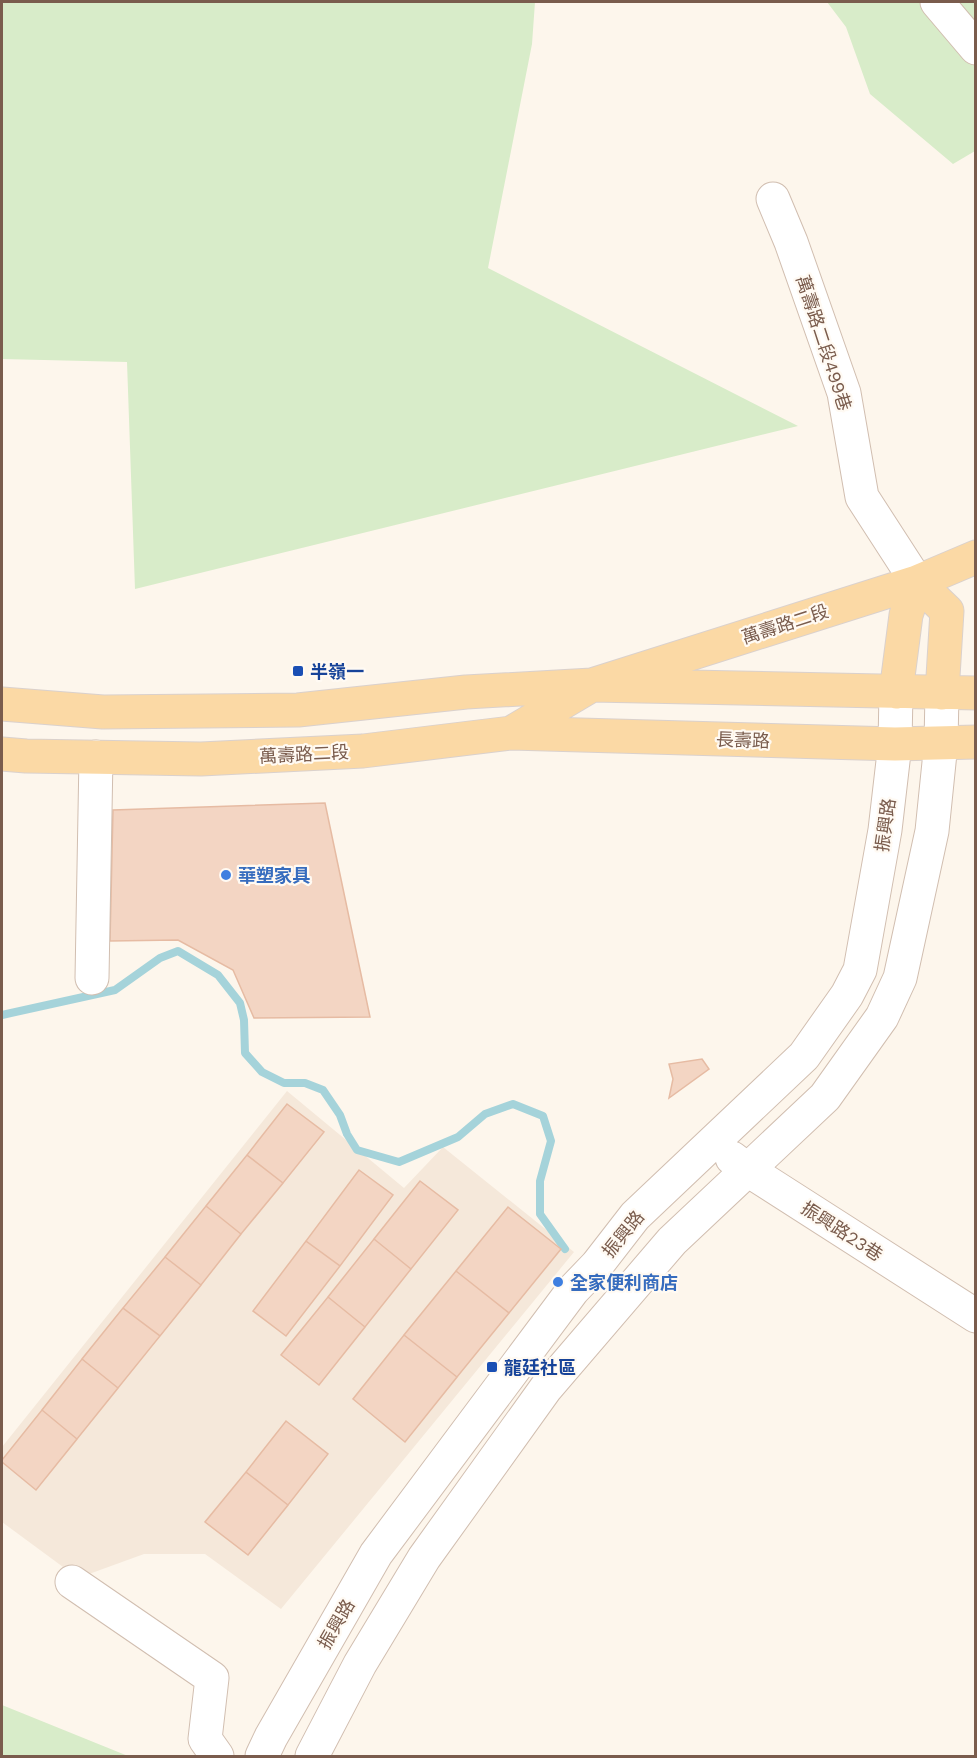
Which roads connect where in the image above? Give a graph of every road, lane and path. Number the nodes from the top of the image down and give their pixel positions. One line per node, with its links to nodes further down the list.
1 (937, 2): 2 (street)
2 (975, 48)
3 (773, 200): 5 (street, 萬壽路二段499巷)
4 (975, 557): 5 (main road, 萬壽路二段)
5 (917, 582): 6 (main road, 萬壽路二段); 7 (main road); 8 (main road)
6 (592, 685): 7 (main road); 10 (main road, 萬壽路二段); 11 (main road, 萬壽路二段)
7 (896, 692): 8 (main road); 14 (street, 振興路)
8 (942, 693): 9 (main road); 13 (street)
9 (975, 693)
10 (2, 704)
11 (511, 733): 14 (main road, 長壽路); 16 (main road, 萬壽路二段)
12 (975, 742): 13 (main road, 長壽路)
13 (941, 743): 14 (main road, 長壽路); 19 (street)
14 (895, 744): 18 (street, 振興路)
15 (2, 754): 16 (main road, 萬壽路二段)
16 (96, 757): 17 (street)
17 (92, 978)
18 (711, 1142): 19 (street, 振興路23巷); 23 (street, 振興路)
19 (748, 1170): 20 (street, 振興路23巷); 24 (street)
20 (975, 1316)
21 (72, 1582): 22 (street)
22 (217, 1756)
23 (262, 1756)
24 (312, 1756)

